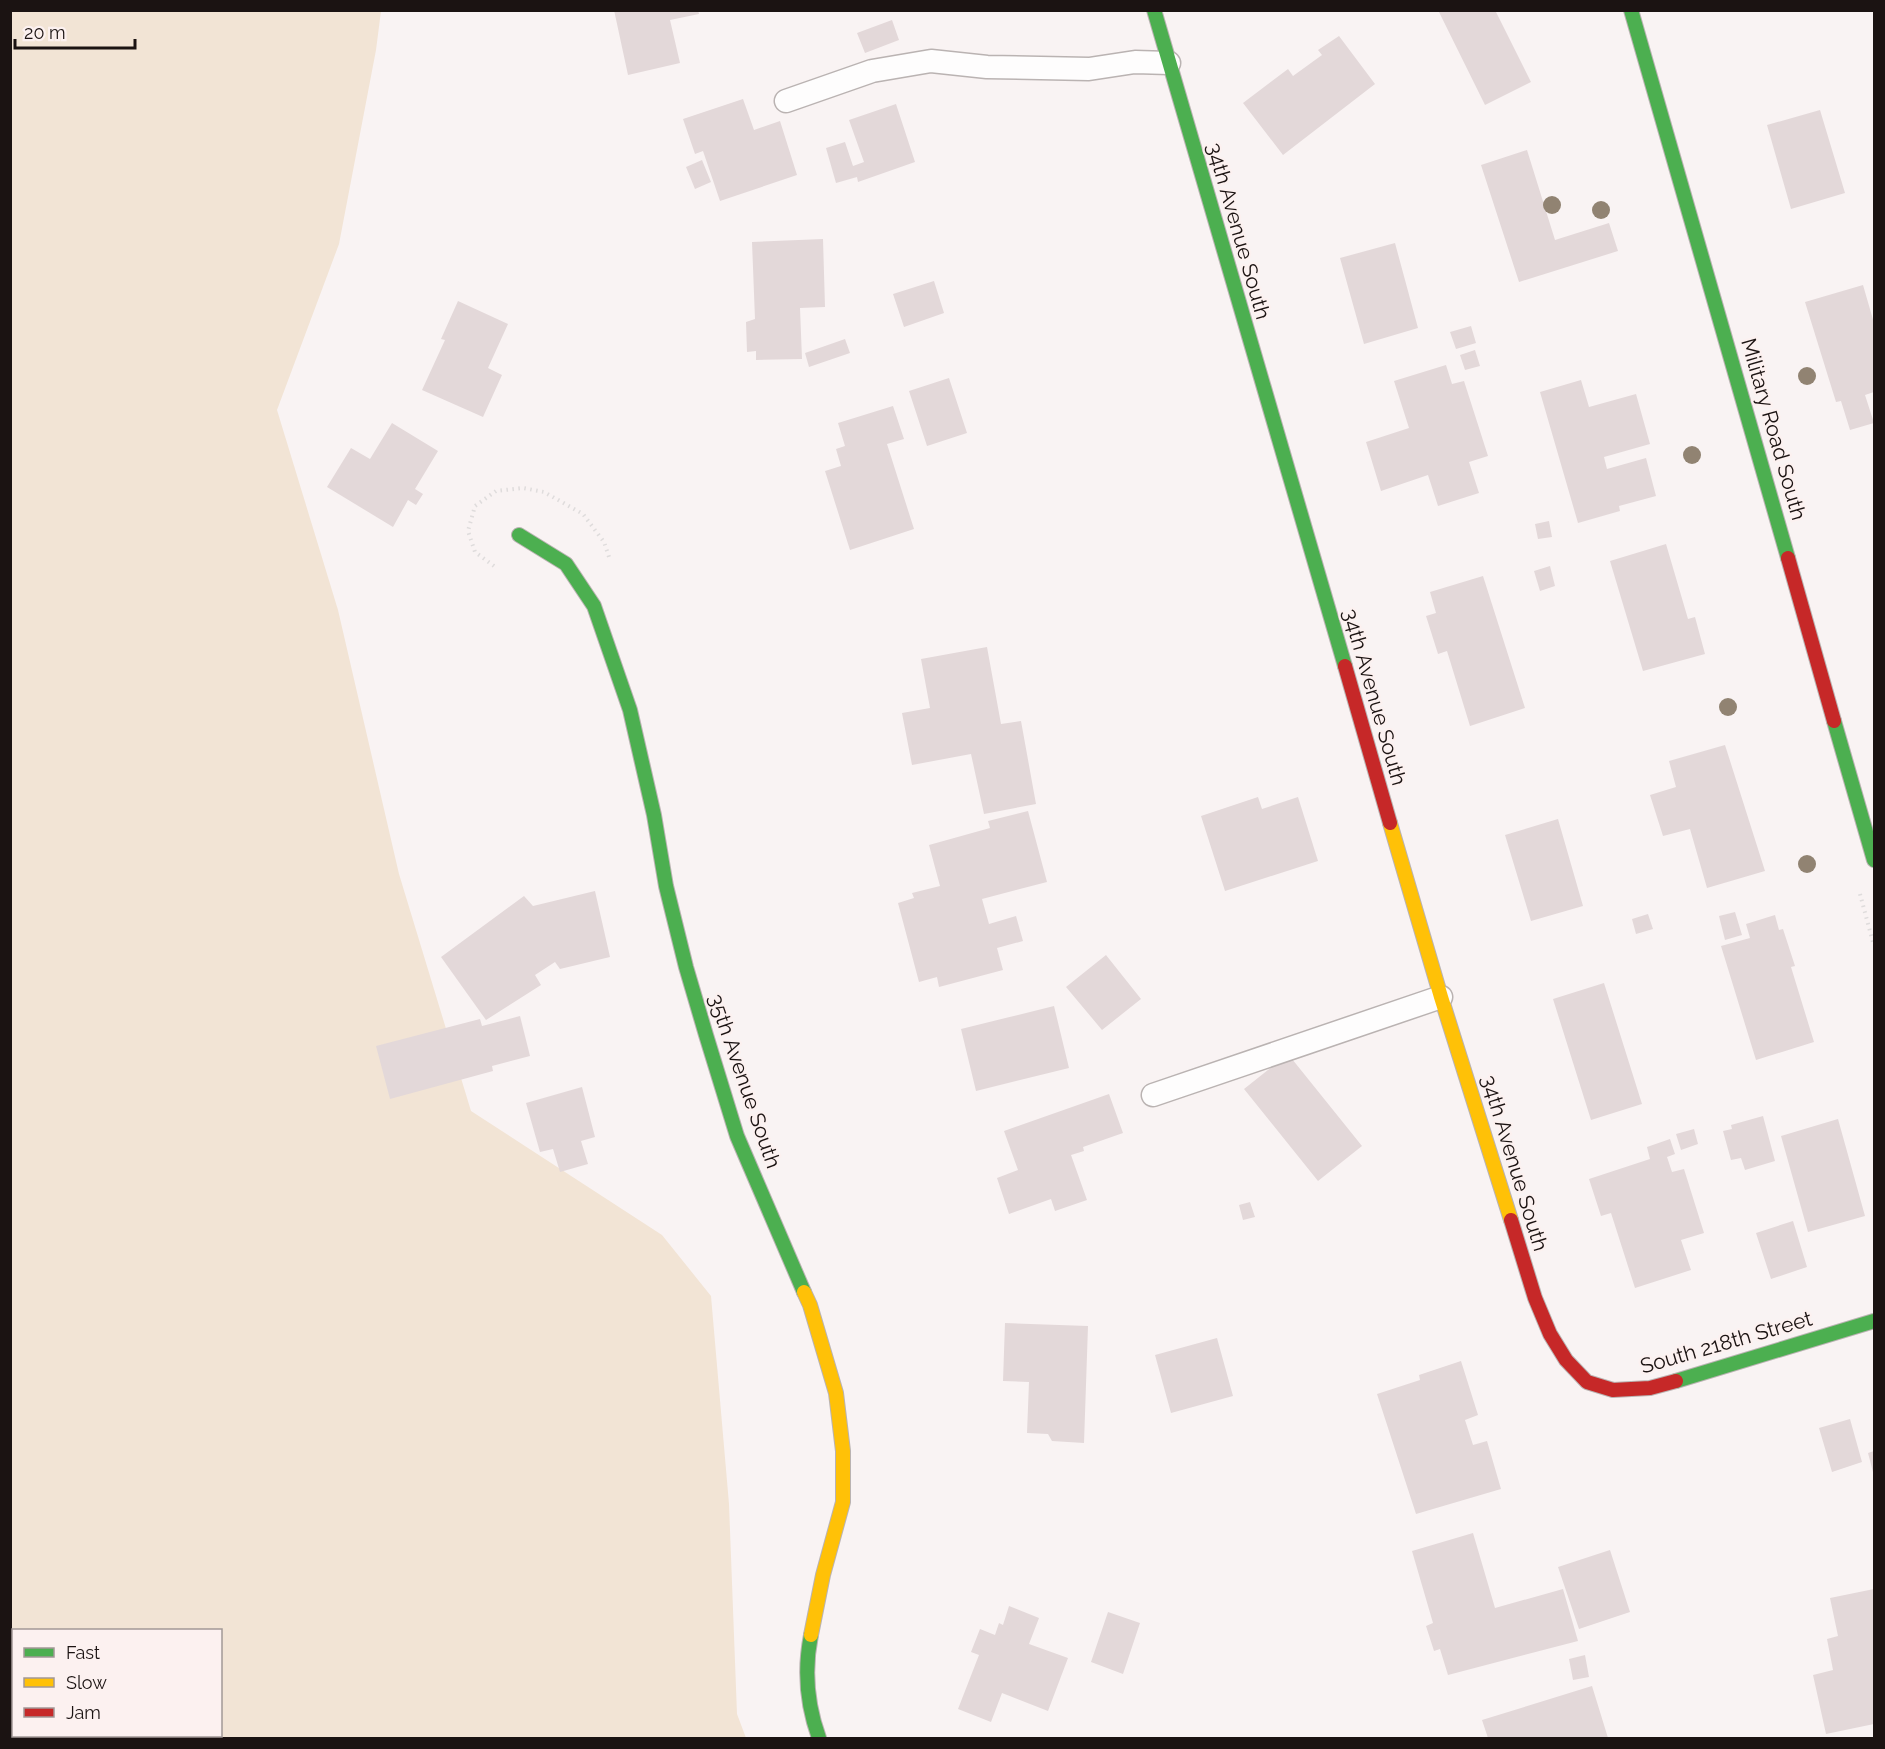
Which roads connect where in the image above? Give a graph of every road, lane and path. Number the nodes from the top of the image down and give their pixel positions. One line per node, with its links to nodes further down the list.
1 (1154, 10): 3 (street, 34th Avenue South)
2 (1631, 10): 6 (street, Military Road South)
3 (1169, 63): 4 (lane); 7 (street, 34th Avenue South)
4 (786, 101)
5 (519, 535): 11 (street, 35th Avenue South)
6 (1875, 860)
7 (1441, 997): 8 (lane); 10 (street, 34th Avenue South)
8 (1153, 1095)
9 (1875, 1320): 10 (street, South 218th Street)
10 (1587, 1382)
11 (819, 1738)

